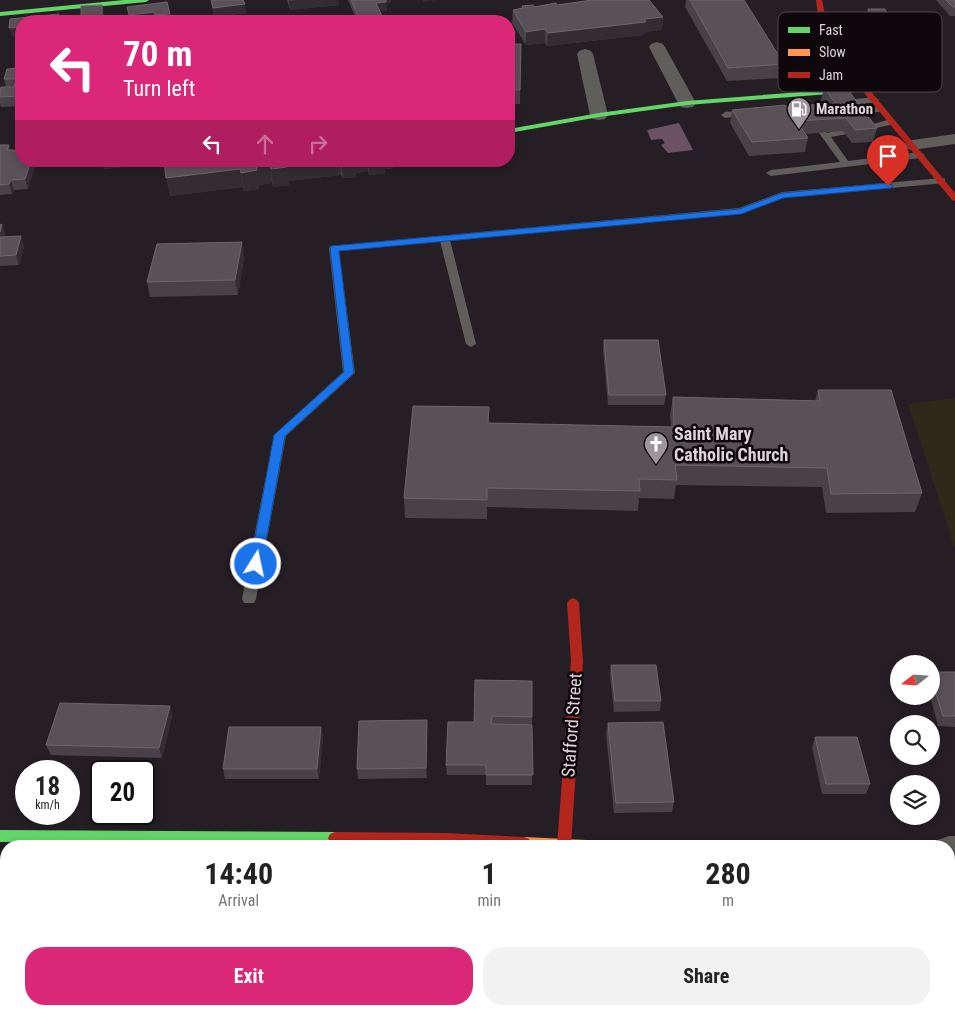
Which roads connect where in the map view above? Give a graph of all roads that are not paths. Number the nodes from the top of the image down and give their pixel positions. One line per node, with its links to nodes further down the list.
1 (146, 0): 2 (street)
2 (0, 14)
3 (657, 47): 7 (street)
4 (586, 54): 13 (street)
5 (827, 92): 7 (street)
6 (867, 92): 9 (street)
7 (687, 103): 13 (street)
8 (845, 103): 9 (lane)
9 (878, 105): 12 (lane); 16 (street)
10 (824, 106): 11 (lane)
11 (805, 108): 14 (lane); 15 (lane)
12 (853, 113)
13 (599, 114): 18 (street)
14 (725, 115)
15 (817, 120)
16 (891, 122): 17 (lane); 21 (street)
17 (863, 128)
18 (515, 130)
19 (844, 132): 22 (lane)
20 (955, 139): 21 (street)
21 (916, 150): 22 (lane); 24 (street)
22 (846, 164): 23 (lane)
23 (771, 173)
24 (942, 181): 25 (street); 26 (lane)
25 (955, 198)
26 (444, 238): 27 (lane); 28 (lane)
27 (471, 344)
28 (249, 598)
29 (573, 603): 32 (street, Stafford Street)
30 (0, 836): 31 (street)
31 (462, 840)
32 (564, 840)

